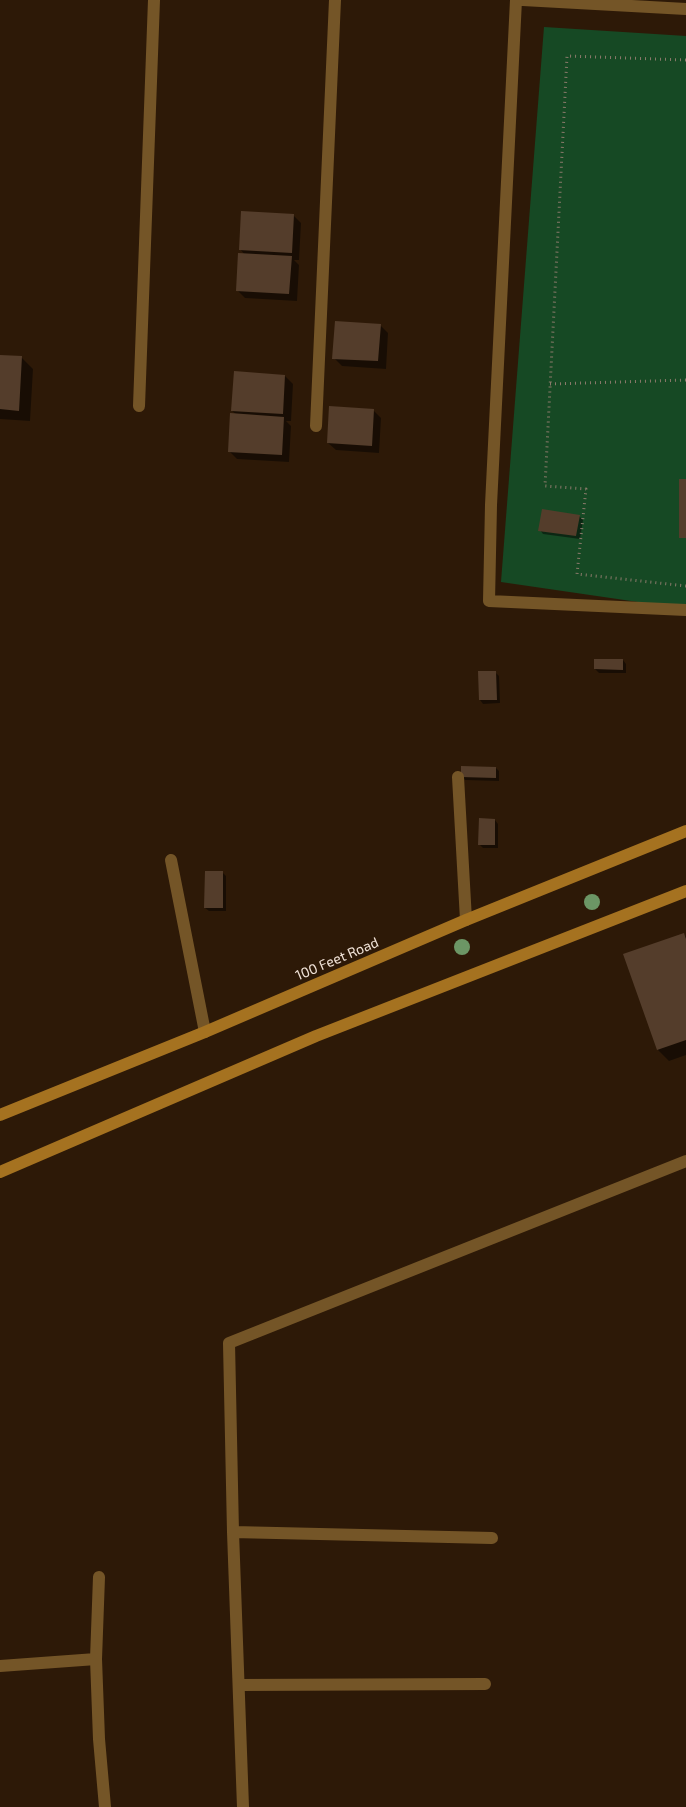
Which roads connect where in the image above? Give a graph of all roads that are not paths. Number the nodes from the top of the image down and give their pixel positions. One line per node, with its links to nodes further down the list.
1 (154, 0): 6 (street)
2 (335, 0): 7 (street)
3 (516, 0): 8 (street)
4 (522, 0): 5 (street)
5 (686, 9)
6 (140, 406)
7 (316, 426)
8 (686, 610)
9 (458, 777): 13 (street)
10 (686, 831): 13 (main road, 100 Feet Road)
11 (171, 860): 14 (street)
12 (686, 891): 17 (main road)
13 (466, 920): 14 (main road, 100 Feet Road)
14 (205, 1032): 15 (main road, 100 Feet Road)
15 (0, 1115)
16 (686, 1161): 18 (street)
17 (0, 1172)
18 (233, 1532): 19 (street); 24 (street)
19 (492, 1538)
20 (99, 1577): 21 (street)
21 (96, 1659): 22 (street); 25 (street)
22 (0, 1666)
23 (485, 1684): 24 (street)
24 (239, 1685): 26 (street)
25 (105, 1807)
26 (243, 1807)

